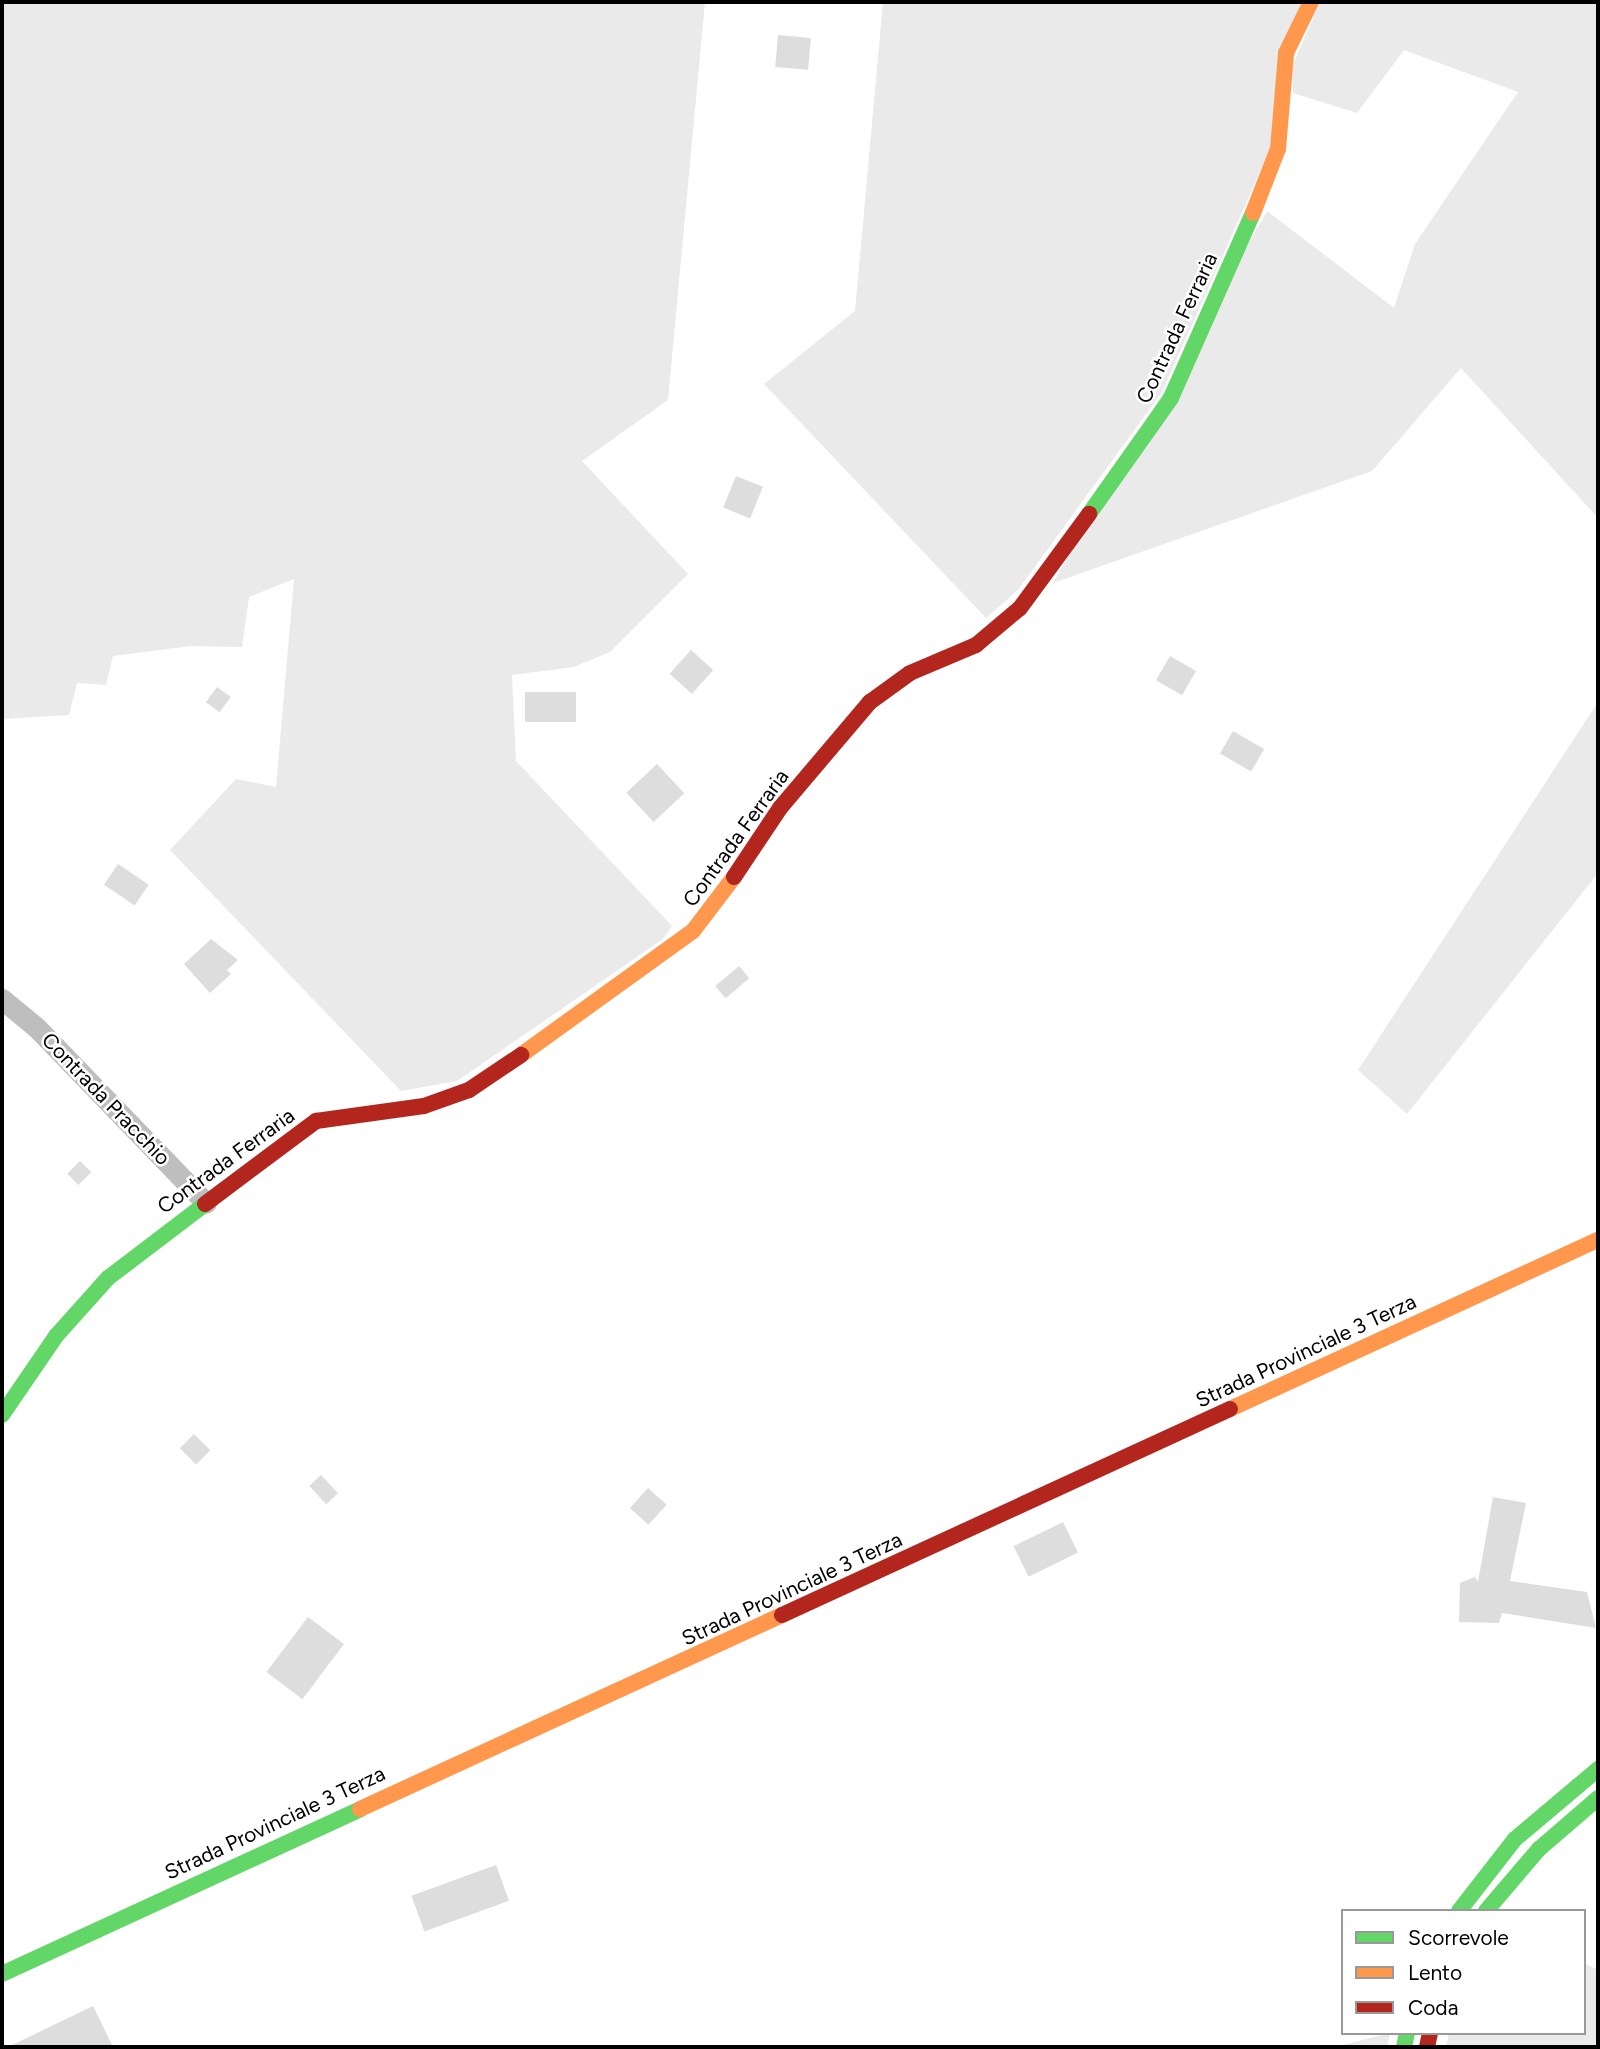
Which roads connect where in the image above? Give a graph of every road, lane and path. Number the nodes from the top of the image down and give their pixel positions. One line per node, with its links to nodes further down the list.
1 (1311, 2): 3 (street, Contrada Ferraria)
2 (2, 999): 3 (street, Contrada Pracchio)
3 (206, 1203): 5 (street, Contrada Ferraria)
4 (1598, 1240): 10 (street, Strada Provinciale 3 Terza)
5 (2, 1415)
6 (1598, 1769): 8 (street)
7 (1598, 1798): 9 (street)
8 (1462, 1909)
9 (1488, 1909)
10 (2, 1974)

